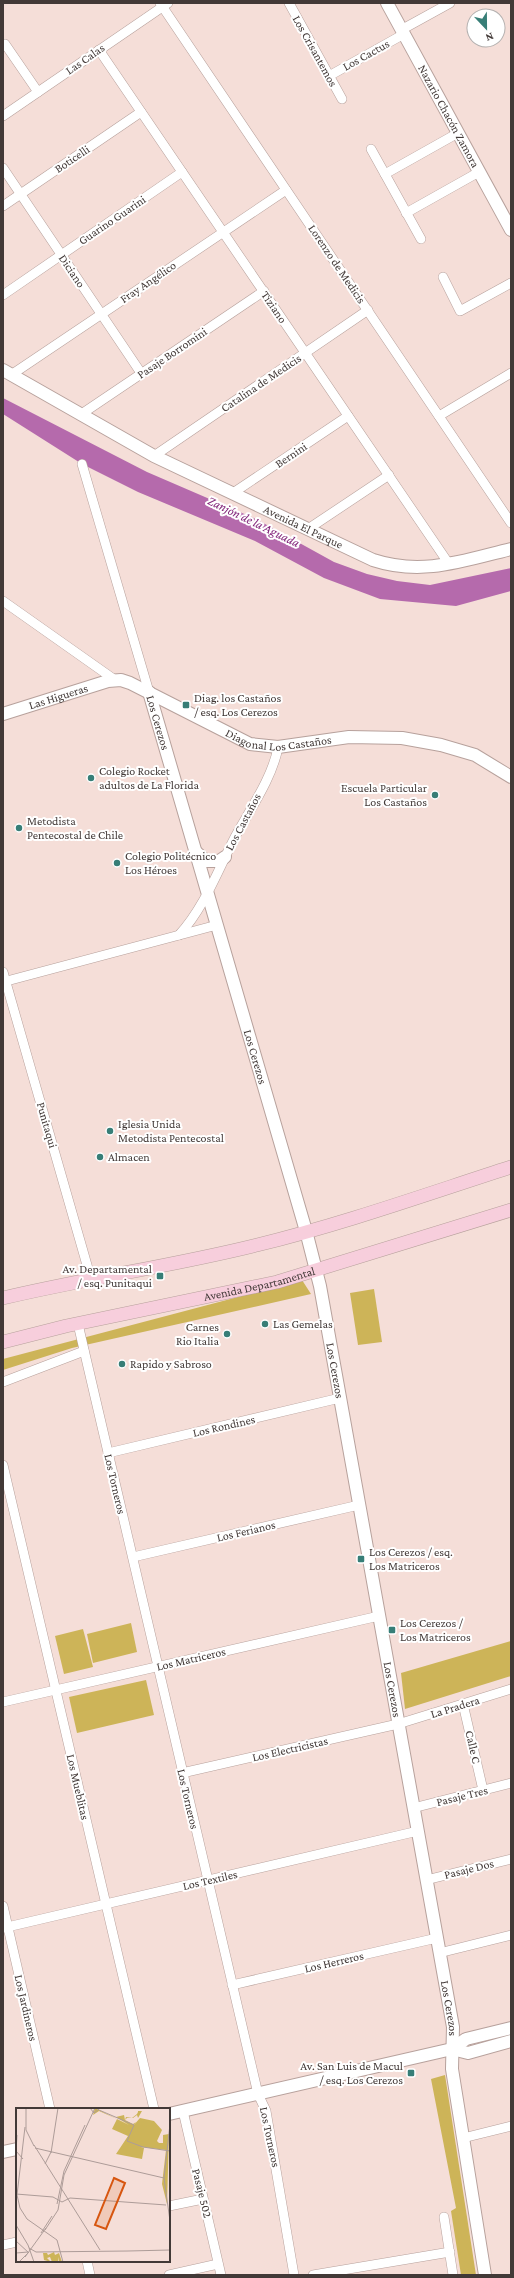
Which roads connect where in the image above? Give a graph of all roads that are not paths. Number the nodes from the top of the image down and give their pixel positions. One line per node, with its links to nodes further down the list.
1 (289, 3): 8 (street, Los Crisantemos)
2 (387, 3): 5 (street, Nazario Chacón Zamora)
3 (450, 3): 5 (street, Los Cactus)
4 (163, 4): 7 (street, Las Calas); 19 (street, Lorenzo de Medicis)
5 (403, 32): 8 (street, Los Cactus); 13 (street, Nazario Chacón Zamora)
6 (5, 44): 9 (street)
7 (99, 50): 9 (street, Las Calas); 11 (street, Tiziano)
8 (329, 76): 10 (street, Los Crisantemos)
9 (38, 92): 12 (street, Las Calas)
10 (342, 99)
11 (141, 112): 16 (street, Tiziano); 20 (street, Boticelli)
12 (3, 116)
13 (458, 133): 17 (street, Nazario Chacón Zamora); 18 (street)
14 (371, 149): 18 (street)
15 (3, 168): 20 (street, Diciano)
16 (182, 172): 24 (street, Tiziano); 26 (street, Guarino Guarini)
17 (479, 172): 22 (street); 23 (street, Nazario Chacón Zamora)
18 (385, 174): 22 (street)
19 (286, 190): 24 (street, Fray Angélico); 31 (street, Lorenzo de Medicis)
20 (21, 194): 21 (street, Boticelli); 26 (street, Diciano)
21 (3, 206)
22 (406, 213): 25 (street)
23 (511, 230)
24 (223, 232): 29 (street, Tiziano); 32 (street, Fray Angélico)
25 (421, 239)
26 (62, 255): 30 (street, Guarino Guarini); 32 (street, Diciano)
27 (443, 278): 28 (street)
28 (511, 283)
29 (264, 291): 33 (street, Tiziano); 36 (street, Pasaje Borromini)
30 (3, 295)
31 (368, 310): 33 (street, Catalina de Medicis); 39 (street, Lorenzo de Medicis)
32 (101, 314): 34 (street, Fray Angélico); 36 (street, Diciano)
33 (306, 353): 38 (street, Tiziano); 40 (street, Catalina de Medicis)
34 (7, 373): 37 (street, Avenida El Parque)
35 (511, 373): 39 (street)
36 (142, 374): 37 (street, Pasaje Borromini)
37 (80, 415): 40 (street, Avenida El Parque)
38 (348, 416): 42 (street, Tiziano); 43 (street, Bernini)
39 (439, 416): 44 (street, Lorenzo de Medicis)
40 (154, 456): 43 (street, Avenida El Parque)
41 (82, 464): 50 (street, Los Cerezos)
42 (388, 475): 45 (street); 47 (street, Tiziano)
43 (233, 494): 45 (street, Avenida El Parque)
44 (511, 523)
45 (308, 530): 47 (street, Avenida El Parque)
46 (511, 549): 47 (street, Avenida El Parque)
47 (449, 564)
48 (3, 601): 49 (street, Diagonal Los Castaños)
49 (115, 680): 50 (street, Diagonal Los Castaños); 52 (street, Las Higueras)
50 (149, 692): 51 (street, Diagonal Los Castaños); 53 (street, Los Cerezos)
51 (183, 709): 53 (street); 54 (street, Diagonal Los Castaños)
52 (3, 714)
53 (160, 726): 56 (street, Los Cerezos)
54 (278, 747): 55 (street, Diagonal Los Castaños); 57 (street, Los Castaños)
55 (511, 777)
56 (196, 852): 57 (street); 58 (street, Los Cerezos)
57 (224, 857): 58 (street, Los Castaños)
58 (208, 891): 59 (street, Los Cerezos); 60 (street, Los Castaños)
59 (217, 926): 60 (street); 64 (street, Los Cerezos)
60 (179, 935): 61 (street)
61 (4, 978): 66 (street, Punitaqui)
62 (511, 1167): 64 (main road)
63 (511, 1210): 65 (main road, Avenida Departamental)
64 (306, 1231): 65 (street, Los Cerezos); 66 (main road)
65 (316, 1271): 68 (main road, Avenida Departamental); 72 (street, Los Cerezos)
66 (91, 1279): 67 (main road)
67 (3, 1298)
68 (78, 1324): 69 (main road, Avenida Departamental); 70 (street, Los Torneros)
69 (3, 1342)
70 (84, 1350): 71 (street); 73 (street, Los Torneros)
71 (3, 1382)
72 (340, 1398): 73 (street, Los Rondines); 75 (street, Los Cerezos)
73 (108, 1453): 76 (street, Los Torneros)
74 (3, 1465): 79 (street, Los Mueblitas)
75 (359, 1505): 76 (street, Los Ferianos); 77 (street, Los Cerezos)
76 (132, 1557): 78 (street, Los Torneros)
77 (379, 1616): 78 (street, Los Matriceros); 83 (street, Los Cerezos)
78 (158, 1667): 79 (street, Los Matriceros); 84 (street, Los Torneros)
79 (56, 1690): 81 (street, Los Matriceros); 92 (street, Los Mueblitas)
80 (511, 1690): 82 (street, La Pradera)
81 (3, 1702)
82 (463, 1704): 83 (street, La Pradera); 86 (street, Calle C)
83 (398, 1724): 84 (street, Los Electricistas); 87 (street, Los Cerezos)
84 (182, 1773): 90 (street, Los Torneros)
85 (511, 1783): 86 (street, Pasaje Tres)
86 (483, 1790): 87 (street, Pasaje Tres)
87 (414, 1808): 88 (street, Los Cerezos)
88 (418, 1831): 90 (street, Los Textiles); 91 (street, Los Cerezos)
89 (511, 1859): 91 (street, Pasaje Dos)
90 (207, 1880): 92 (street, Los Textiles); 98 (street, Los Torneros)
91 (426, 1880): 96 (street, Los Cerezos)
92 (106, 1904): 94 (street, Los Textiles); 104 (street, Los Mueblitas)
93 (3, 1906): 94 (street, Los Jardineros)
94 (5, 1927): 103 (street, Los Jardineros)
95 (511, 1935): 97 (street)
96 (437, 1938): 97 (street, Los Cerezos); 98 (street, Los Herreros)
97 (439, 1953): 101 (street, Los Cerezos)
98 (232, 1985): 102 (street, Los Torneros)
99 (511, 2028): 101 (street)
100 (511, 2041): 101 (street)
101 (452, 2049): 102 (street); 108 (street, Los Cerezos)
102 (258, 2094): 105 (street); 122 (street, Los Torneros)
103 (50, 2108)
104 (154, 2108)
105 (183, 2111): 106 (street); 111 (street, Pasaje 502)
106 (170, 2114)
107 (511, 2126): 108 (street)
108 (463, 2138): 125 (street, Los Cerezos)
109 (16, 2149): 110 (street)
110 (3, 2152)
111 (203, 2198): 112 (street); 118 (street, Pasaje 502)
112 (170, 2206)
113 (444, 2217): 116 (street)
114 (16, 2242): 115 (street)
115 (3, 2245)
116 (450, 2252): 123 (street); 124 (street)
117 (86, 2262): 119 (street)
118 (218, 2264): 120 (street); 121 (street, Pasaje 502)
119 (90, 2275)
120 (169, 2275)
121 (221, 2275)
122 (294, 2275)
123 (313, 2275)
124 (453, 2275)
125 (485, 2275)

